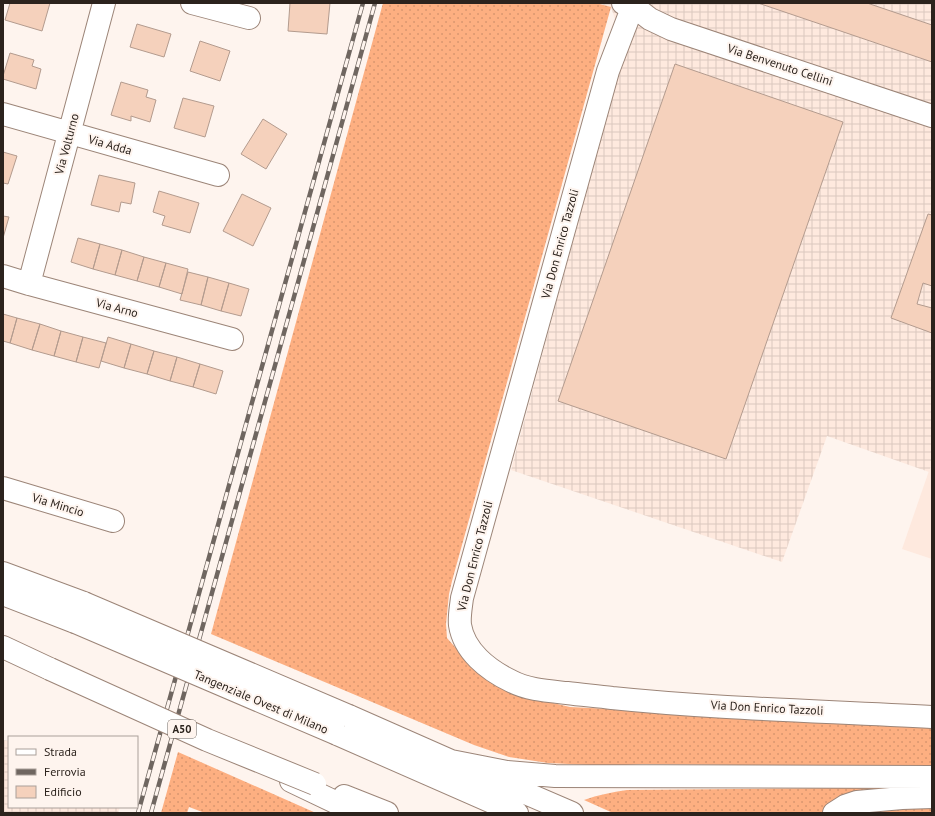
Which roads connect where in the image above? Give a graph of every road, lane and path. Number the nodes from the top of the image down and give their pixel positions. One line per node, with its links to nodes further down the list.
1 (104, 3): 7 (main road, Via Volturno)
2 (192, 3): 4 (main road)
3 (630, 4): 6 (main road, Via Benvenuto Cellini); 17 (main road, Via Don Enrico Tazzoli)
4 (249, 18)
5 (3, 114): 7 (main road, Via Adda)
6 (932, 116)
7 (69, 133): 8 (main road, Via Adda); 10 (main road, Via Volturno)
8 (218, 175)
9 (3, 276): 10 (main road, Via Arno)
10 (29, 284): 11 (main road, Via Arno)
11 (232, 339)
12 (3, 488): 13 (main road, Via Mincio)
13 (113, 521)
14 (3, 573): 18 (main road, bridge)
15 (3, 594): 24 (main road, Tangenziale Ovest di Milano, bridge)
16 (3, 647): 20 (main road, A50, bridge)
17 (932, 717)
18 (451, 761): 19 (main road); 25 (main road)
19 (932, 777)
20 (314, 787): 22 (main road); 23 (main road, A50)
21 (932, 797): 26 (main road)
22 (358, 813)
23 (387, 813)
24 (517, 813)
25 (572, 813)
26 (834, 813)

